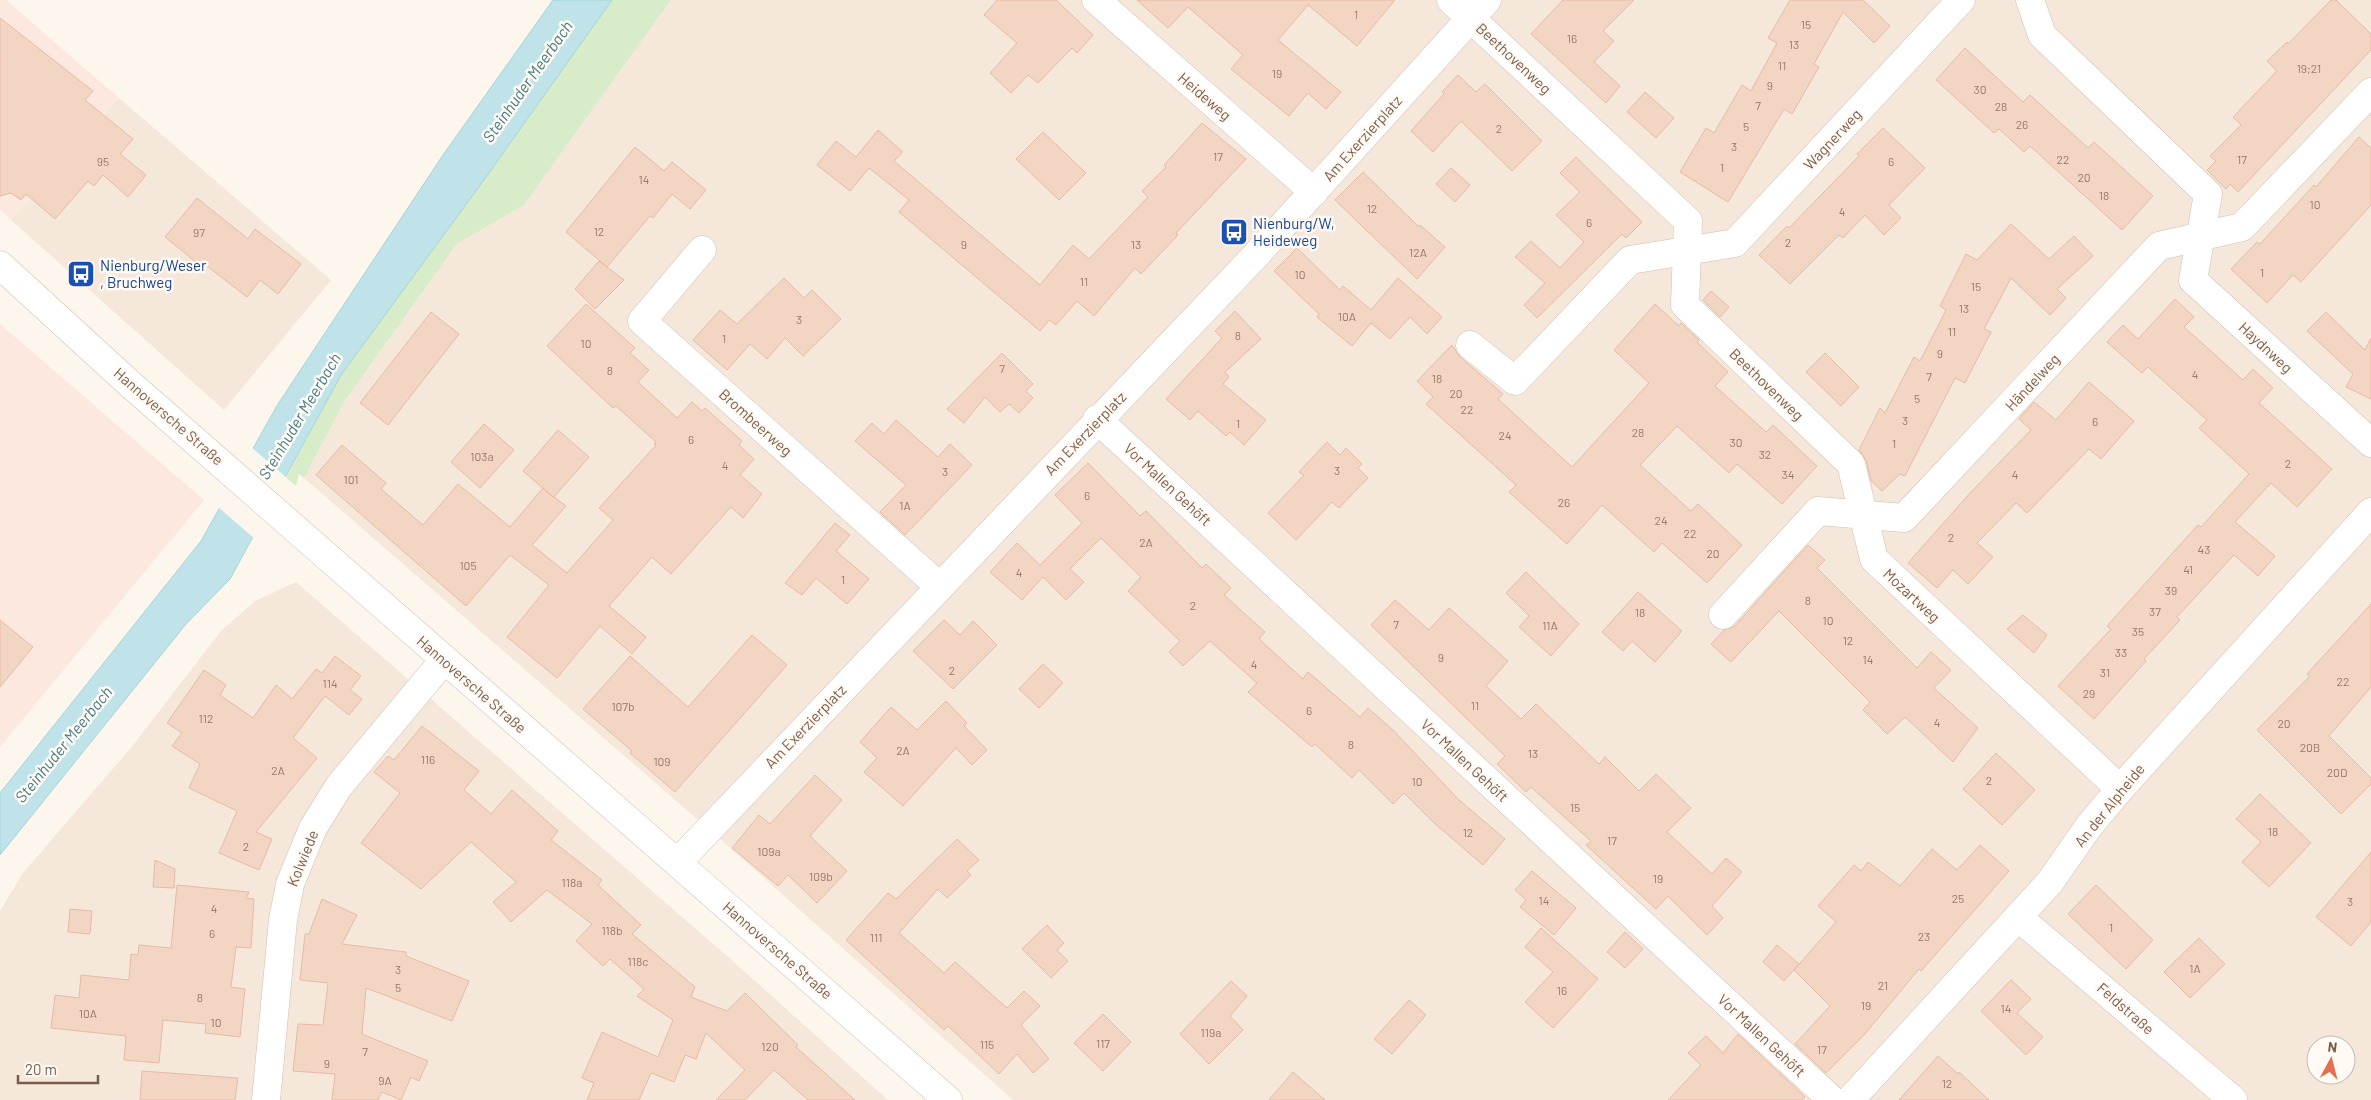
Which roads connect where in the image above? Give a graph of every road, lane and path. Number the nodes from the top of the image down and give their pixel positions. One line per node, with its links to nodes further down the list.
1 (1096, 0): 7 (street, Heideweg)
2 (1451, 0): 5 (street, Beethovenweg)
3 (1962, 0): 10 (street, Wagnerweg)
4 (2030, 0): 8 (street)
5 (1479, 9): 7 (street, Am Exerzierplatz); 10 (street, Beethovenweg)
6 (2371, 92): 8 (street, Händelweg)
7 (1314, 192): 13 (street, Am Exerzierplatz)
8 (2200, 237): 14 (street, Haydnweg); 16 (street, Händelweg)
9 (702, 250): 17 (street, Brombeerweg)
10 (1687, 251): 12 (street); 16 (street, Beethovenweg)
11 (0, 264): 19 (street, Hannoversche Straße)
12 (1470, 345)
13 (1097, 419): 17 (street, Am Exerzierplatz); 25 (street, Vor Mallen Gehöft)
14 (2371, 443)
15 (2371, 512): 20 (street, An der Alpheide)
16 (1863, 514): 18 (street); 20 (street, Mozartweg)
17 (939, 586): 21 (street, Am Exerzierplatz)
18 (1723, 615)
19 (444, 660): 21 (street, Hannoversche Straße); 23 (street, Kolwiede)
20 (2120, 789): 22 (street, An der Alpheide)
21 (678, 862): 24 (street, Hannoversche Straße)
22 (2018, 917): 26 (street, An der Alpheide); 27 (street, Feldstraße)
23 (266, 1100)
24 (948, 1100)
25 (1832, 1100)
26 (1850, 1100)
27 (2232, 1100)

